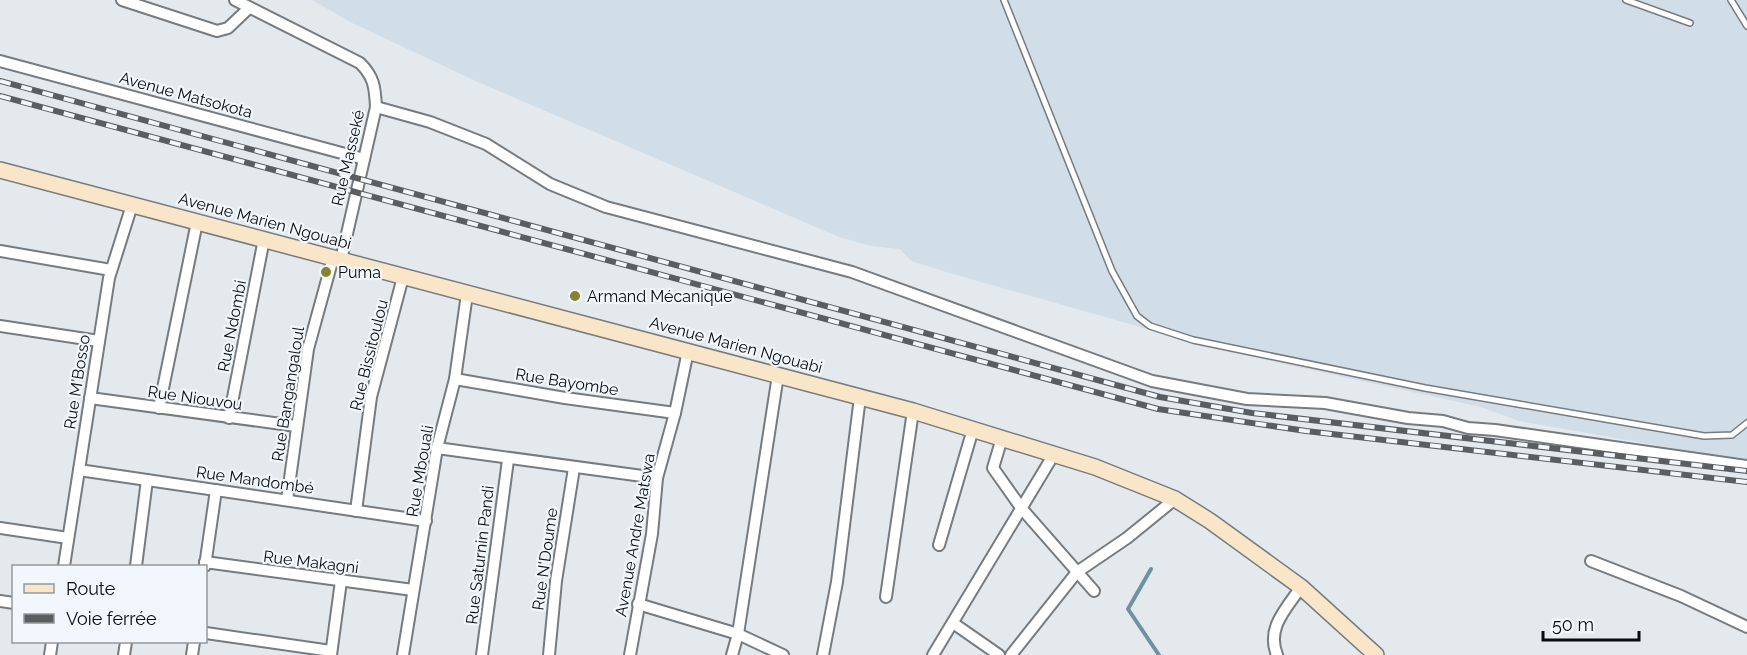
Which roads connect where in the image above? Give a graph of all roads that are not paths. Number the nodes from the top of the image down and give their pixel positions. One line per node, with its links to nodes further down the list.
1 (122, 0): 6 (street)
2 (235, 0): 6 (street, Rue Masseké)
3 (1004, 0): 32 (lane)
4 (1626, 0): 7 (lane)
5 (1731, 0): 8 (lane)
6 (249, 8): 10 (street, Rue Masseké)
7 (1690, 22)
8 (1747, 26)
9 (0, 61): 11 (street, Avenue Matsokota)
10 (376, 107): 11 (street, Rue Masseké); 39 (street)
11 (364, 159): 17 (street, Rue Masseké)
12 (0, 170): 13 (street, Avenue Marien Ngouabi)
13 (132, 205): 14 (street, Avenue Marien Ngouabi); 18 (street, Rue M'Bosso)
14 (197, 222): 15 (street, Avenue Marien Ngouabi); 28 (street)
15 (264, 239): 17 (street, Avenue Marien Ngouabi); 31 (street, Rue Ndombi)
16 (0, 251): 18 (street)
17 (337, 259): 19 (street, Avenue Marien Ngouabi); 33 (street, Rue Bangangaloul)
18 (111, 270): 22 (street, Rue M'Bosso)
19 (403, 278): 20 (street, Avenue Marien Ngouabi); 48 (street, Rue Bissitoulou)
20 (467, 294): 23 (street, Avenue Marien Ngouabi); 25 (street, Rue Mbouali)
21 (0, 326): 22 (street)
22 (99, 341): 27 (street, Rue M'Bosso)
23 (688, 351): 24 (street, Avenue Marien Ngouabi); 30 (street, Avenue Andre Matswa)
24 (778, 375): 26 (street, Avenue Marien Ngouabi); 67 (street)
25 (455, 379): 30 (street, Rue Bayombe); 36 (street, Rue Mbouali)
26 (860, 397): 29 (street, Avenue Marien Ngouabi); 75 (street)
27 (90, 398): 28 (street, Rue Niouvou); 41 (street, Rue M'Bosso)
28 (159, 408): 31 (street, Rue Niouvou)
29 (913, 411): 34 (street, Avenue Marien Ngouabi); 62 (street)
30 (675, 413): 42 (street, Avenue Andre Matswa)
31 (229, 418): 33 (street, Rue Niouvou)
32 (1747, 423)
33 (296, 426): 46 (street, Rue Bangangaloul)
34 (973, 429): 35 (street, Avenue Marien Ngouabi); 52 (street)
35 (1002, 438): 37 (street, Avenue Marien Ngouabi); 47 (street)
36 (437, 448): 38 (street); 49 (street, Rue Mbouali)
37 (1054, 454): 45 (street, Avenue Marien Ngouabi); 47 (street)
38 (508, 460): 40 (street); 70 (street, Rue Saturnin Pandi)
39 (1747, 466)
40 (574, 468): 42 (street); 71 (street, Rue N'Doume)
41 (79, 470): 43 (street, Rue Mandombé); 51 (street, Rue M'Bosso)
42 (657, 478): 63 (street, Avenue Andre Matswa)
43 (147, 480): 44 (street, Rue Mandombé); 56 (street)
44 (216, 490): 46 (street, Rue Mandombé); 54 (street)
45 (1175, 499): 57 (street); 59 (street, Avenue Marien Ngouabi)
46 (287, 500): 48 (street, Rue Mandombé)
47 (1023, 509): 57 (street); 64 (street)
48 (356, 511): 49 (street, Rue Mandombé)
49 (426, 521): 60 (street, Rue Mbouali)
50 (0, 528): 51 (street)
51 (68, 538): 55 (street, Rue M'Bosso)
52 (939, 545)
53 (1591, 561): 65 (street)
54 (205, 564): 58 (street, Rue Makagni)
55 (64, 565)
56 (136, 565)
57 (1077, 572): 61 (street); 78 (street)
58 (341, 581): 60 (street, Rue Makagni); 68 (street)
59 (1301, 588): 79 (street); 80 (street, Avenue Marien Ngouabi)
60 (413, 590): 69 (street, Rue Mbouali)
61 (1094, 591)
62 (886, 597)
63 (638, 604): 67 (street); 72 (street, Avenue Andre Matswa)
64 (953, 623): 76 (street); 77 (street)
65 (1747, 627)
66 (207, 633): 68 (street)
67 (738, 634): 73 (street); 74 (street)
68 (331, 653)
69 (403, 655)
70 (482, 655)
71 (549, 655)
72 (630, 655)
73 (732, 655)
74 (783, 655)
75 (824, 655)
76 (933, 655)
77 (999, 655)
78 (1011, 655)
79 (1277, 655)
80 (1376, 655)

